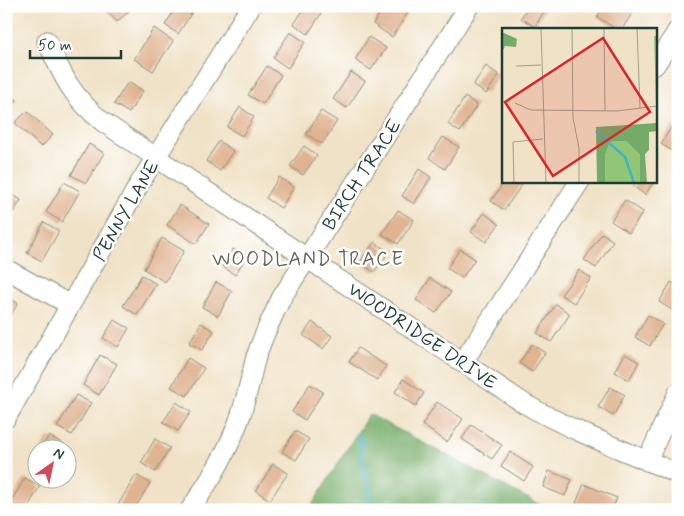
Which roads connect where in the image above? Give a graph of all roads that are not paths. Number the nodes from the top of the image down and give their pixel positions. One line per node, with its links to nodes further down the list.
1 (252, 6): 6 (street, PENNY LANE)
2 (469, 6): 8 (street, BIRCH TRACE)
3 (678, 30): 5 (street)
4 (47, 41): 6 (street, WOODRIDGE DRIVE)
5 (656, 63)
6 (155, 157): 8 (street, WOODRIDGE DRIVE); 10 (street, PENNY LANE)
7 (579, 182): 11 (street)
8 (307, 258): 11 (street, WOODRIDGE DRIVE); 16 (street, BIRCH TRACE)
9 (6, 269): 10 (street)
10 (70, 305): 13 (street, PENNY LANE)
11 (463, 362): 14 (street, WOODRIDGE DRIVE)
12 (678, 393): 14 (street)
13 (6, 418)
14 (646, 460): 15 (street, WOODRIDGE DRIVE)
15 (678, 474)
16 (190, 510)

